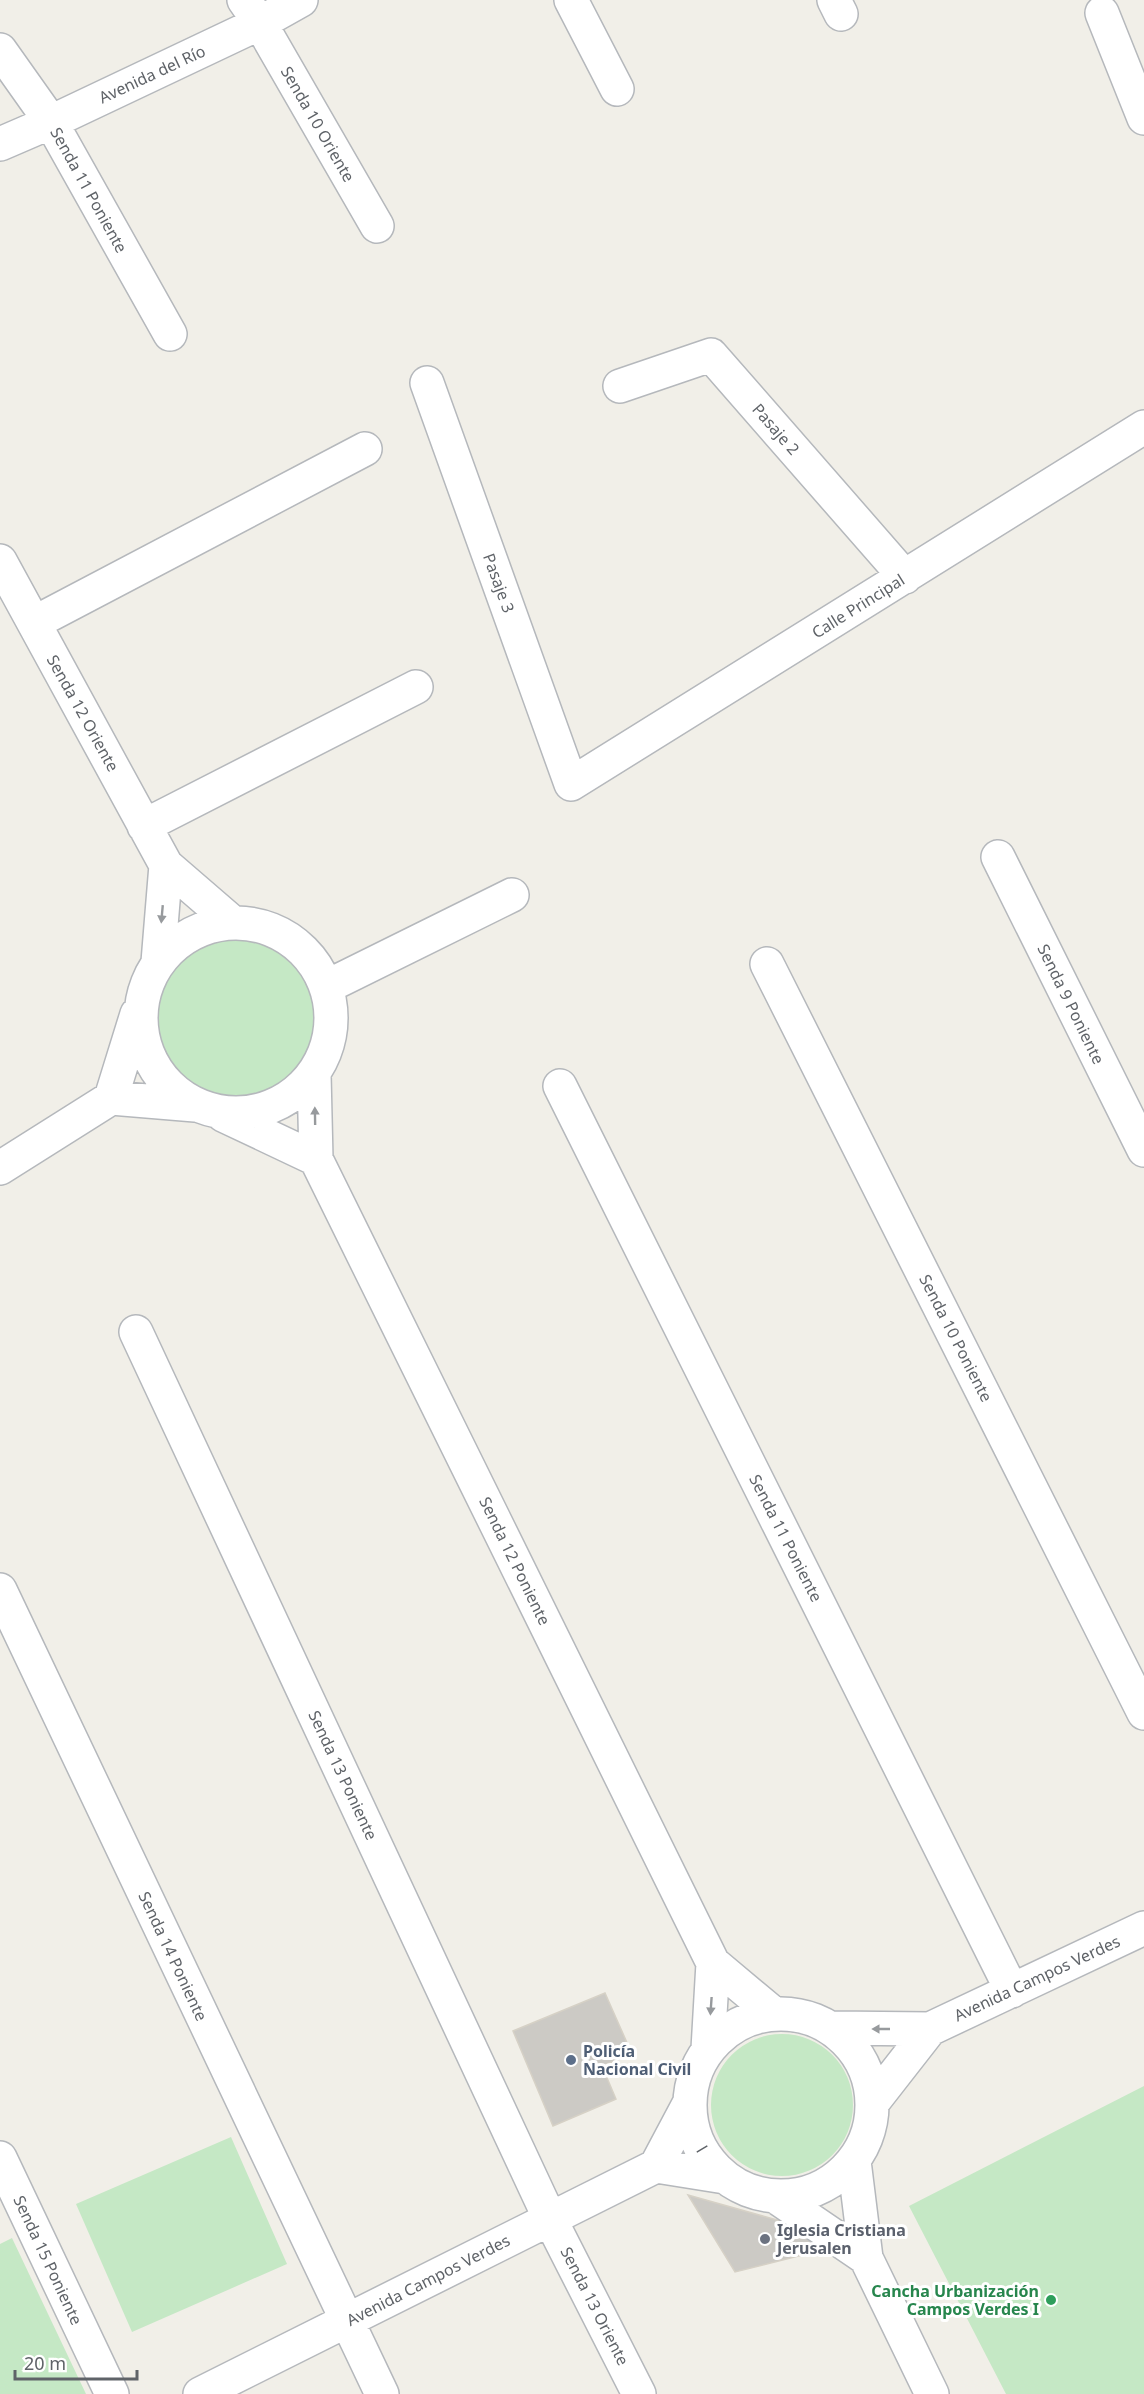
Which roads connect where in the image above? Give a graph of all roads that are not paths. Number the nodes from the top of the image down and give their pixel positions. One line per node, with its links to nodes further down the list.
1 (301, 0): 3 (street, Avenida del Río)
2 (572, 0): 6 (street)
3 (252, 11): 8 (street, Avenida del Río); 10 (street, Senda 10 Oriente)
4 (1102, 13): 7 (street)
5 (0, 50): 8 (street, Senda 11 Poniente)
6 (617, 89)
7 (1144, 118)
8 (51, 122): 9 (street, Avenida del Río); 11 (street, Senda 11 Poniente)
9 (0, 144)
10 (377, 226)
11 (170, 334)
12 (427, 383): 20 (street, Pasaje 3)
13 (620, 386): 17 (street, Pasaje 2)
14 (1144, 427): 17 (street, Calle Principal)
15 (365, 448): 18 (street)
16 (0, 561): 18 (street, Senda 12 Oriente)
17 (905, 577): 20 (street, Calle Principal)
18 (34, 623): 21 (street, Senda 12 Oriente)
19 (416, 687): 21 (street)
20 (571, 784)
21 (144, 826): 23 (street, Senda 12 Oriente)
22 (998, 857): 34 (street, Senda 9 Poniente)
23 (166, 865): 25 (street, Senda 12 Oriente); 26 (street, one-way to 26)
24 (512, 895): 28 (street)
25 (232, 922): 26 (street); 28 (street)
26 (158, 962): 29 (street)
27 (767, 964): 39 (street, Senda 10 Poniente)
28 (326, 987): 30 (street)
29 (141, 1001): 32 (street); 33 (street)
30 (314, 1074): 33 (street); 35 (street, Senda 12 Poniente, one-way to 30)
31 (560, 1086): 42 (street, Senda 11 Poniente)
32 (111, 1098): 33 (street); 36 (street)
33 (206, 1108): 35 (street)
34 (1144, 1150)
35 (316, 1159): 41 (street, Senda 12 Poniente)
36 (1, 1166)
37 (136, 1332): 54 (street, Senda 13 Poniente)
38 (0, 1590): 56 (street, Senda 14 Poniente)
39 (1144, 1713)
40 (1144, 1928): 42 (street, Avenida Campos Verdes)
41 (713, 1963): 43 (street, Senda 12 Poniente); 46 (street, Senda 12 Poniente, one-way to 46)
42 (1012, 1991): 45 (street, Avenida Campos Verdes)
43 (774, 2014): 44 (street, l); 46 (street, l)
44 (832, 2028): 45 (street, Avenida Campos Verdes, one-way to 44); 48 (street, l)
45 (930, 2029): 48 (street, Avenida Campos Verdes)
46 (708, 2049): 47 (street, l)
47 (690, 2102): 51 (street); 52 (street, l)
48 (873, 2102): 50 (street, l)
49 (0, 2158): 57 (street, Senda 15 Poniente)
50 (854, 2161): 53 (street, l); 55 (street)
51 (656, 2166): 52 (street); 54 (street, Avenida Campos Verdes)
52 (725, 2177): 53 (street, l)
53 (775, 2196): 55 (street)
54 (550, 2219): 56 (street, Avenida Campos Verdes); 60 (street, Senda 13 Oriente)
55 (866, 2258): 61 (street)
56 (346, 2322): 58 (street, Avenida Campos Verdes); 59 (street, Senda 14 Poniente)
57 (112, 2394)
58 (200, 2394)
59 (382, 2394)
60 (639, 2394)
61 (932, 2394)

